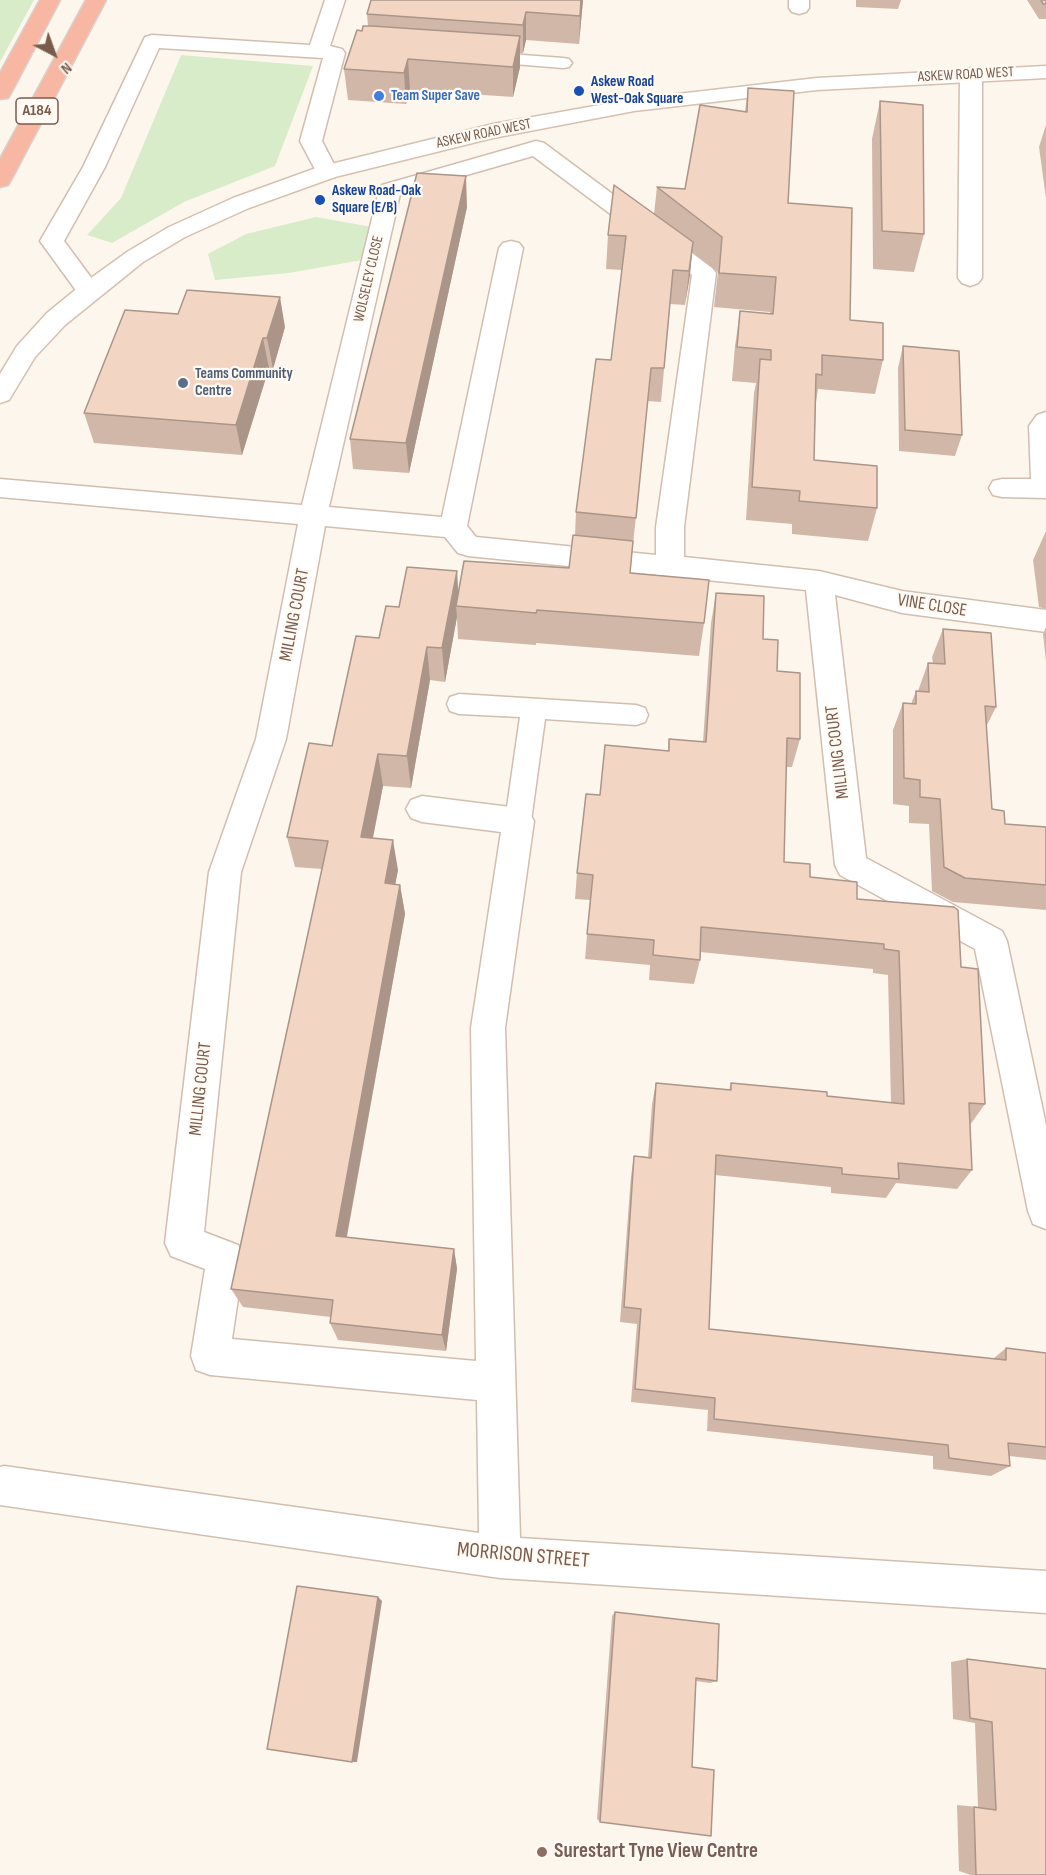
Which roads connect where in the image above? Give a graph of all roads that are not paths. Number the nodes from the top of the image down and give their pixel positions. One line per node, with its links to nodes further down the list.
1 (50, 0): 11 (highway, A184)
2 (96, 0): 5 (highway, A184)
3 (101, 0): 5 (highway)
4 (335, 0): 6 (street)
5 (74, 42): 13 (highway, A184)
6 (336, 52): 12 (street); 16 (street)
7 (469, 56): 8 (lane)
8 (563, 63)
9 (1046, 72): 10 (street, ASKEW ROAD WEST)
10 (971, 74): 12 (street, ASKEW ROAD WEST); 15 (street)
11 (0, 93)
12 (327, 172): 16 (street, ASKEW ROAD WEST)
13 (0, 180)
14 (511, 248): 23 (street)
15 (970, 278)
16 (88, 291): 17 (street, ASKEW ROAD WEST)
17 (0, 394)
18 (1046, 421): 21 (street)
19 (0, 488): 22 (street)
20 (1002, 488): 21 (street)
21 (1045, 489)
22 (313, 516): 23 (street); 24 (street, WOLSELEY CLOSE); 33 (street, MILLING COURT)
23 (453, 528): 24 (street)
24 (670, 566): 25 (street)
25 (819, 581): 26 (street, VINE CLOSE); 32 (street, MILLING COURT)
26 (1046, 621)
27 (459, 704): 28 (lane)
28 (534, 707): 29 (lane); 31 (lane)
29 (636, 715)
30 (422, 810): 31 (street)
31 (518, 821): 33 (street)
32 (1046, 1211)
33 (495, 1382): 35 (street)
34 (4, 1486): 35 (street, MORRISON STREET)
35 (500, 1557): 36 (street, MORRISON STREET)
36 (1046, 1592)

